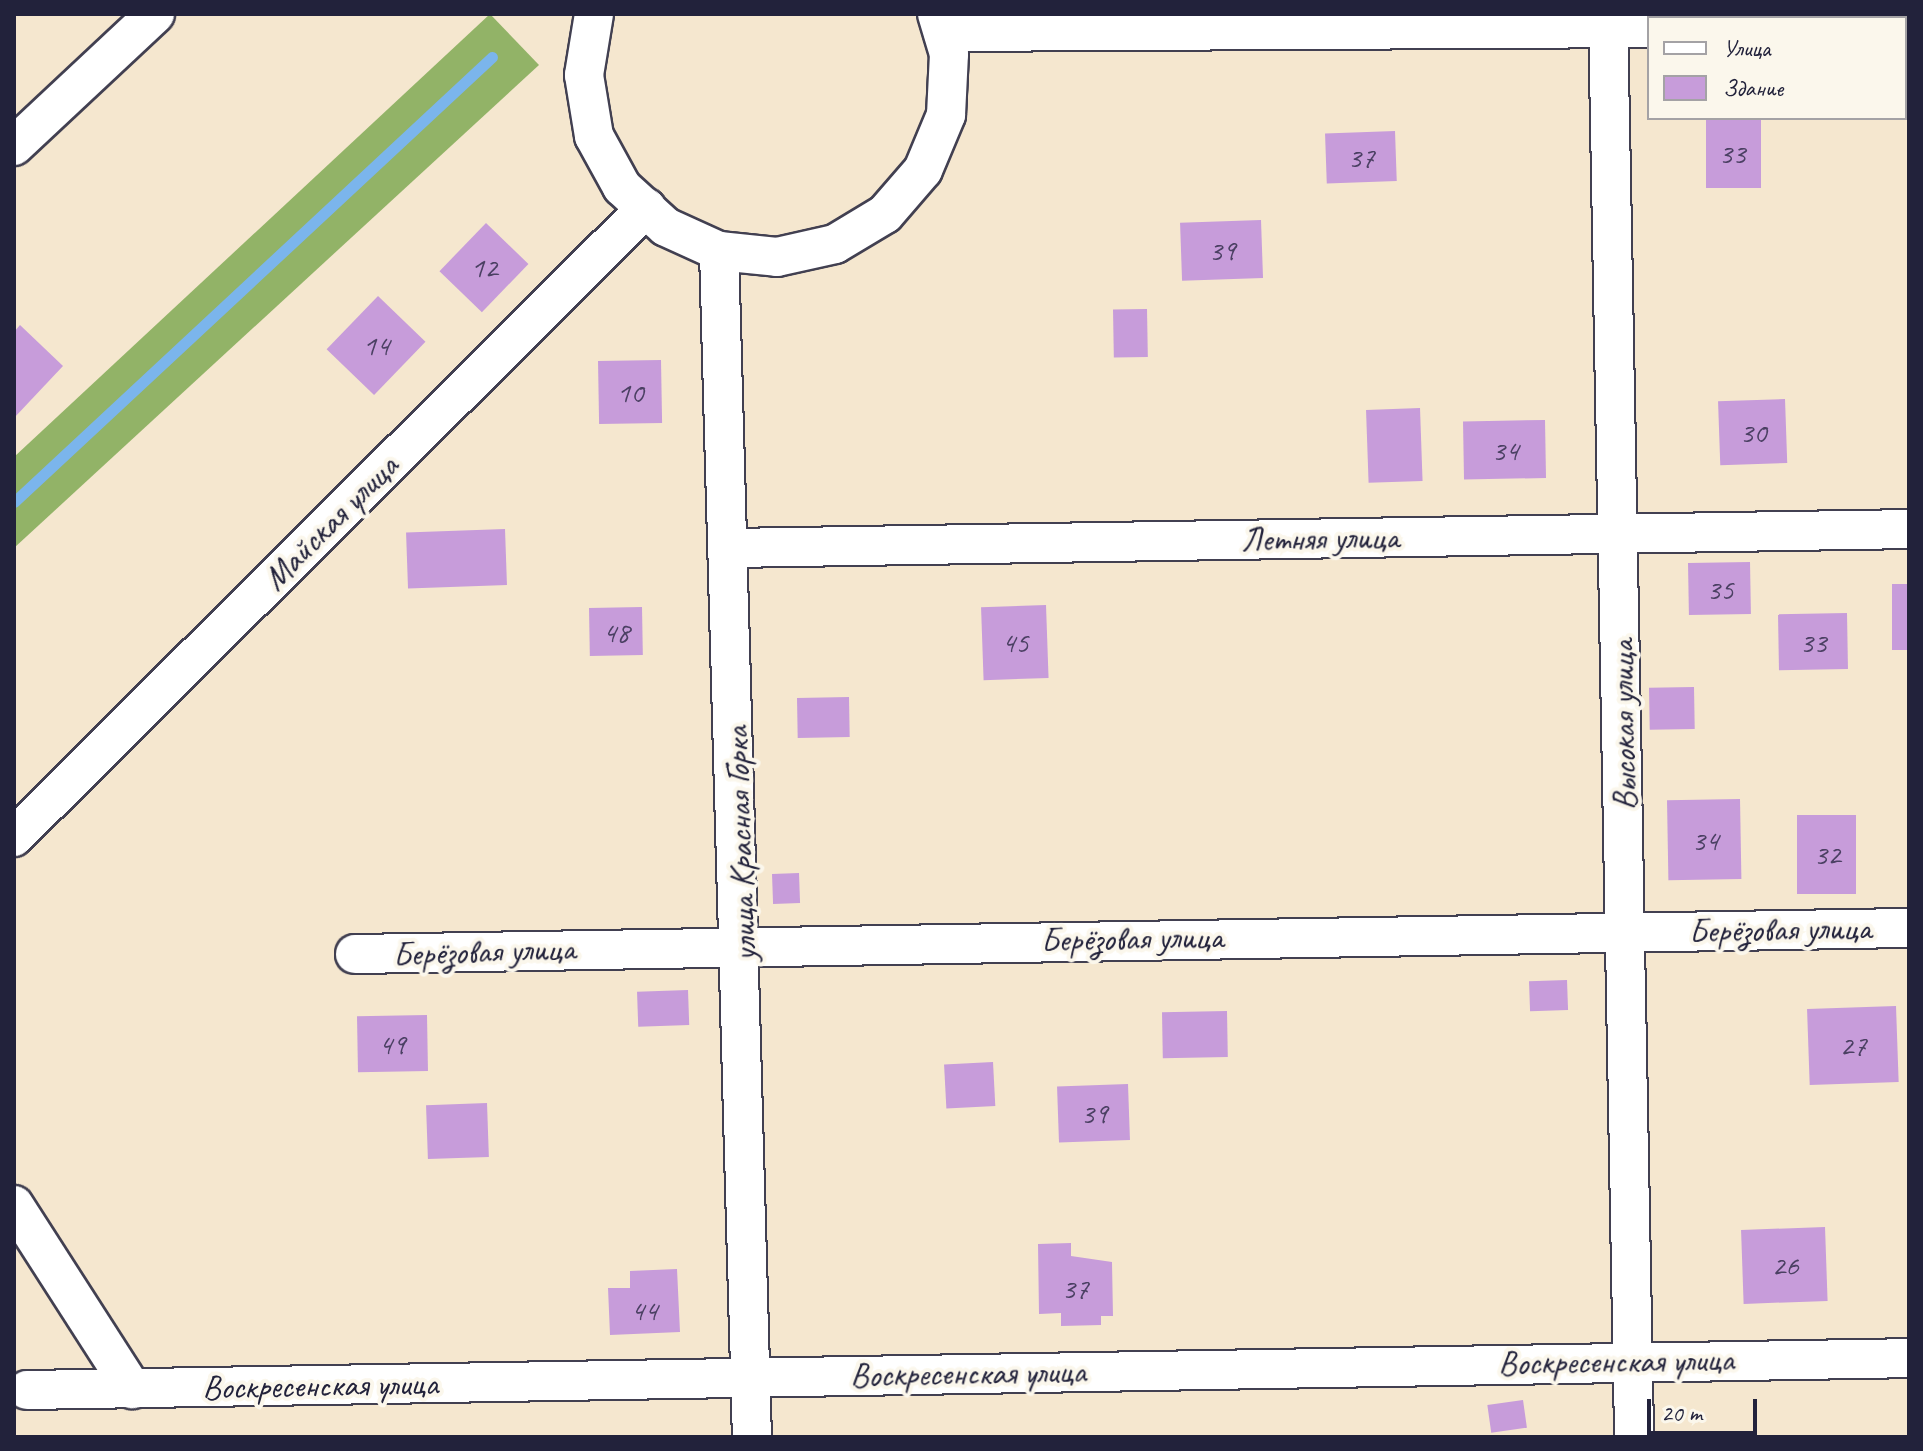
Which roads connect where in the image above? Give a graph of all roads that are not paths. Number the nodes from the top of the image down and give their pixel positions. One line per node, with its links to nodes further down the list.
1 (155, 14): 6 (street)
2 (1608, 21): 4 (street); 5 (street); 10 (street, Высокая улица)
3 (583, 23): 7 (street)
4 (940, 23): 8 (street)
5 (1647, 28)
6 (14, 146)
7 (646, 208): 8 (street); 12 (street, Майская улица)
8 (719, 251): 11 (street, улица Красная Горка)
9 (1909, 529): 10 (street, Летняя улица)
10 (1619, 534): 11 (street, Летняя улица); 14 (street, Высокая улица)
11 (730, 548): 15 (street, улица Красная Горка)
12 (14, 837)
13 (1909, 928): 14 (street, Берёзовая улица)
14 (1627, 931): 15 (street, Берёзовая улица); 19 (street, Высокая улица)
15 (743, 944): 16 (street, Берёзовая улица); 20 (street, улица Красная Горка)
16 (355, 954)
17 (14, 1205): 21 (street)
18 (1909, 1358): 19 (street, Воскресенская улица)
19 (1633, 1361): 20 (street, Воскресенская улица); 24 (street, Высокая улица)
20 (751, 1377): 21 (street, Воскресенская улица); 23 (street, улица Красная Горка)
21 (132, 1389): 22 (street, Воскресенская улица)
22 (27, 1390)
23 (752, 1437)
24 (1634, 1437)

